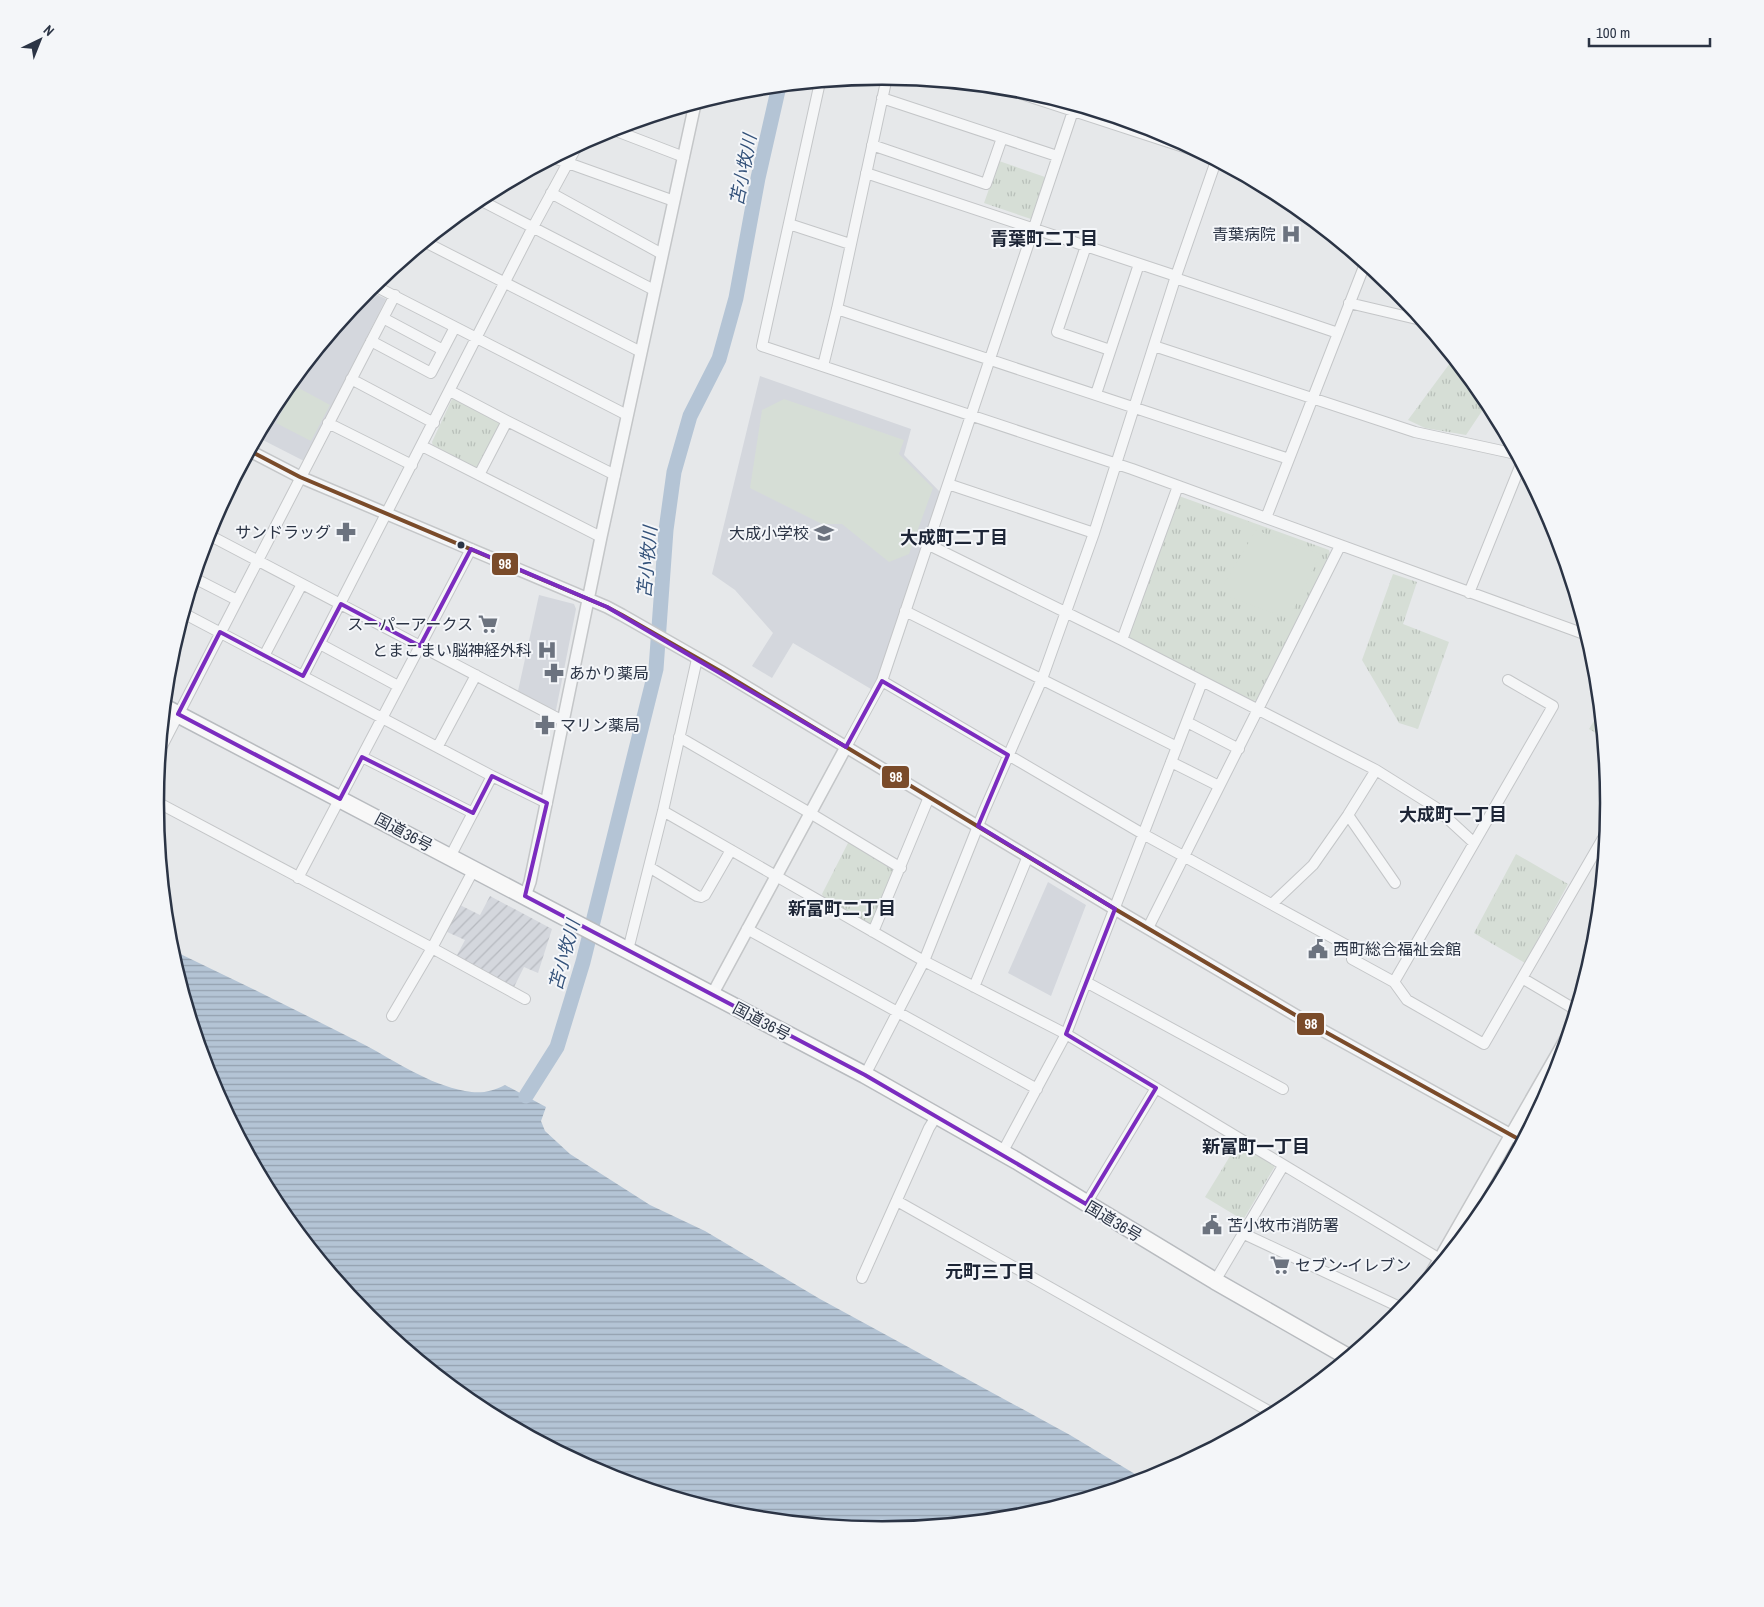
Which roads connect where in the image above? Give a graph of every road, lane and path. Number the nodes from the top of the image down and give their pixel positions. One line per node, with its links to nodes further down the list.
1 (885, 85): 3 (street)
2 (819, 88): 21 (street)
3 (882, 98): 9 (street); 10 (street)
4 (1066, 109): 6 (street)
5 (694, 110): 13 (street)
6 (1073, 111): 7 (street); 12 (street)
7 (1130, 129)
8 (623, 134): 13 (street)
9 (1002, 138): 10 (street); 12 (street)
10 (872, 145): 17 (street)
11 (572, 156): 15 (street)
12 (1057, 156): 23 (street)
13 (684, 157): 19 (street)
14 (560, 161): 15 (street)
15 (567, 164): 18 (street); 19 (street)
16 (1214, 167): 30 (street)
17 (866, 173): 23 (street); 24 (street)
18 (551, 193): 22 (street); 27 (street)
19 (674, 201): 27 (street)
20 (487, 204): 22 (street)
21 (789, 224): 24 (street); 48 (street)
22 (533, 228): 31 (street); 33 (street)
23 (1034, 229): 26 (street); 47 (street)
24 (850, 244): 36 (street)
25 (431, 245): 31 (street)
26 (1086, 246): 28 (street); 45 (street)
27 (662, 254): 33 (street)
28 (1139, 264): 30 (street); 45 (street)
29 (1363, 269): 35 (street)
30 (1175, 277): 40 (street); 43 (street)
31 (505, 282): 41 (street); 46 (street)
32 (382, 287): 34 (street)
33 (654, 290): 46 (street)
34 (395, 295): 37 (street); 39 (street)
35 (1350, 303): 38 (street); 40 (street)
36 (837, 309): 47 (street); 48 (street)
37 (383, 318): 42 (street); 44 (street)
38 (1411, 318)
39 (455, 327): 41 (street); 44 (street)
40 (1338, 333): 52 (street)
41 (477, 338): 50 (street); 54 (street)
42 (371, 341): 44 (street); 49 (street)
43 (1154, 346): 52 (street); 53 (street)
44 (443, 350)
45 (1110, 350): 51 (street)
46 (642, 352): 54 (street)
47 (990, 359): 51 (street); 55 (street)
48 (823, 366): 55 (street)
49 (351, 379): 57 (street); 58 (street)
50 (450, 391): 56 (street); 58 (street)
51 (1096, 394): 53 (street)
52 (1312, 398): 60 (street); 62 (street)
53 (1135, 407): 62 (street); 63 (street)
54 (627, 415): 67 (street)
55 (972, 416): 63 (street); 69 (street)
56 (507, 421): 66 (street); 67 (street)
57 (328, 423): 64 (street); 68 (street)
58 (434, 423): 59 (street)
59 (422, 446): 64 (street); 66 (street)
60 (1508, 452)
61 (255, 454): 68 (street)
62 (1290, 459): 72 (street)
63 (1116, 463): 70 (street); 73 (street)
64 (412, 464): 71 (street)
65 (1518, 471): 82 (street)
66 (479, 474): 74 (street)
67 (615, 475): 74 (street)
68 (300, 477): 71 (street); 79 (street)
69 (948, 484): 73 (street); 76 (street)
70 (1178, 486): 72 (street); 91 (street)
71 (388, 514): 78 (street); 85 (street)
72 (1266, 518): 77 (street)
73 (1094, 533): 87 (street)
74 (601, 537): 83 (street)
75 (215, 538): 79 (street)
76 (927, 544): 86 (street); 87 (street)
77 (1340, 546): 82 (street); 103 (street)
78 (471, 549): 83 (street); 93 (street)
79 (257, 560): 81 (street); 84 (street)
80 (200, 581): 84 (street)
81 (302, 584): 85 (street); 94 (street)
82 (1469, 592): 90 (street)
83 (589, 599): 95 (street); 106 (street)
84 (236, 600): 89 (street)
85 (341, 604): 92 (street); 93 (street)
86 (905, 611): 98 (street); 100 (street)
87 (1066, 614): 91 (street); 98 (street)
88 (189, 616): 89 (street)
89 (220, 632): 94 (street); 104 (street)
90 (1579, 632)
91 (1122, 640): 101 (street)
92 (320, 644): 97 (street); 102 (street)
93 (420, 646): 96 (street); 102 (street)
94 (264, 656): 97 (street)
95 (697, 659): 108 (street); 110 (street)
96 (476, 675): 106 (street); 109 (street)
97 (303, 676): 105 (street)
98 (1042, 679): 111 (street); 113 (street)
99 (1508, 680): 129 (street)
100 (882, 681): 110 (street); 113 (street)
101 (1202, 682): 103 (street); 107 (street)
102 (398, 686): 105 (street)
103 (1258, 709): 112 (street); 116 (street)
104 (171, 710): 120 (highway, 国道36号)
105 (382, 717): 109 (street); 114 (street)
106 (563, 721): 121 (street)
107 (1187, 722): 111 (street); 112 (street)
108 (679, 737): 123 (street); 125 (street)
109 (438, 746): 117 (street)
110 (846, 747): 119 (street); 125 (street)
111 (1177, 747): 115 (street)
112 (1239, 749): 118 (street)
113 (1008, 755): 127 (street); 128 (street)
114 (362, 756): 120 (street); 124 (street)
115 (1171, 762): 118 (street); 128 (street)
116 (1376, 770): 126 (street); 129 (street)
117 (492, 776): 121 (street); 124 (street)
118 (1219, 786): 133 (street)
119 (929, 797): 127 (street); 136 (street)
120 (340, 799): 134 (highway, 国道36号); 139 (street)
121 (547, 803): 141 (street)
122 (164, 806): 139 (street)
123 (663, 811): 130 (street); 135 (street)
124 (473, 813): 134 (street)
125 (810, 813): 136 (street); 138 (street)
126 (1348, 815): 140 (street); 142 (street)
127 (978, 826): 132 (street); 149 (street)
128 (1143, 834): 133 (street); 143 (street)
129 (1473, 842): 152 (street)
130 (731, 850): 135 (street); 138 (street)
131 (1599, 853): 150 (street)
132 (1028, 856): 143 (street); 153 (street)
133 (1184, 856): 142 (street); 144 (street)
134 (450, 857): 137 (highway, 国道36号)
135 (649, 867): 148 (street)
136 (901, 868): 146 (street)
137 (474, 869): 141 (highway, 国道36号); 147 (street)
138 (776, 876): 145 (street); 146 (street)
139 (298, 878): 147 (street)
140 (1395, 883)
141 (525, 896): 148 (highway, 国道36号)
142 (1272, 904): 152 (street)
143 (1115, 908): 144 (street); 151 (street)
144 (1148, 928): 166 (street)
145 (747, 929): 154 (street); 157 (street)
146 (873, 932): 149 (street)
147 (432, 948): 155 (street); 158 (street)
148 (623, 948): 154 (highway, 国道36号)
149 (924, 961): 153 (street); 157 (street)
150 (1522, 978): 152 (street); 156 (street)
151 (1086, 982): 159 (street); 164 (street)
152 (1394, 982)
153 (974, 987): 159 (street)
154 (712, 995): 161 (highway, 国道36号)
155 (525, 999)
156 (1570, 1007)
157 (898, 1012): 161 (street); 163 (street)
158 (392, 1016)
159 (1066, 1034): 162 (street); 163 (street)
160 (1550, 1067): 166 (street)
161 (865, 1075): 165 (highway, 国道36号)
162 (1156, 1088): 169 (street); 171 (street)
163 (1036, 1089): 168 (street)
164 (1283, 1089)
165 (937, 1115): 168 (highway, 国道36号); 170 (street)
166 (1512, 1135): 167 (street); 173 (street)
167 (1517, 1138)
168 (1002, 1153): 171 (highway, 国道36号)
169 (1283, 1166): 172 (street); 174 (street)
170 (897, 1201): 175 (street); 179 (street)
171 (1086, 1204): 176 (highway, 国道36号)
172 (1242, 1233): 176 (street); 177 (street)
173 (1451, 1242)
174 (1438, 1258)
175 (862, 1278)
176 (1215, 1281): 178 (highway, 国道36号)
177 (1397, 1305)
178 (1343, 1354)
179 (1267, 1410)

